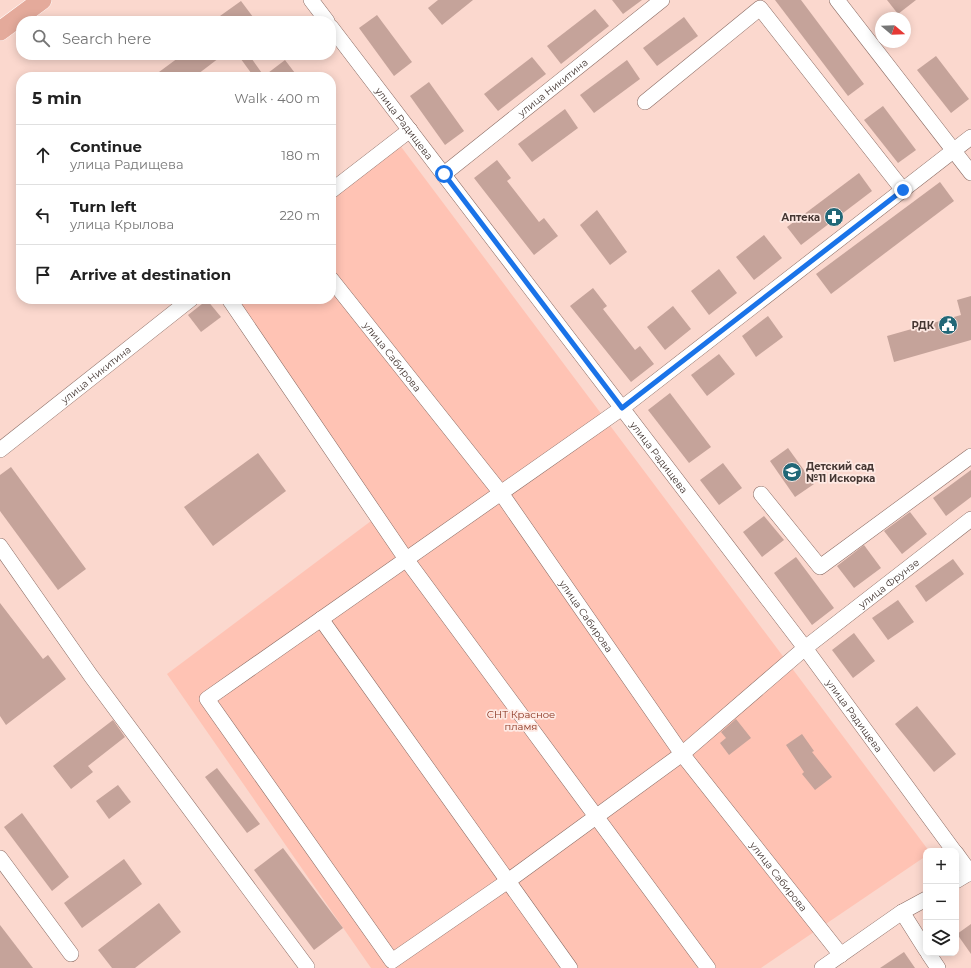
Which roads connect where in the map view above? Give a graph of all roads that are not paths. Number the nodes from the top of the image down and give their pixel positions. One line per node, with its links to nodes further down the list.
1 (42, 0): 6 (main road)
2 (311, 0): 7 (street)
3 (662, 0): 16 (street, улица Никитина)
4 (837, 0): 14 (street)
5 (766, 4): 11 (street); 18 (street)
6 (20, 16)
7 (323, 16)
8 (16, 19): 9 (main road)
9 (0, 31)
10 (336, 34): 12 (street, улица Радищева)
11 (645, 102)
12 (410, 130): 16 (street, улица Радищева); 17 (street)
13 (971, 137): 14 (street)
14 (953, 151): 15 (street); 18 (street)
15 (971, 173)
16 (444, 174): 22 (street, улица Радищева)
17 (336, 187)
18 (903, 190): 22 (street)
19 (336, 284): 25 (street, улица Сабирова)
20 (184, 304): 23 (street, улица Никитина)
21 (232, 304): 29 (street)
22 (622, 408): 25 (street); 31 (street, улица Радищева)
23 (0, 450)
24 (971, 456): 26 (street)
25 (502, 493): 29 (street); 32 (street, улица Сабирова)
26 (761, 494)
27 (971, 519): 31 (street, улица Фрунзе)
28 (0, 546): 46 (street)
29 (406, 559): 30 (street); 33 (street)
30 (321, 619): 39 (street); 39 (street, улица Фрунзе)
31 (805, 648): 32 (street, улица Фрунзе); 34 (street, улица Радищева)
32 (682, 754): 33 (street, улица Фрунзе); 44 (street, улица Сабирова)
33 (597, 817): 39 (street, улица Фрунзе); 48 (street)
34 (952, 848)
35 (959, 857): 37 (street, улица Радищева)
36 (0, 858): 43 (street)
37 (971, 873): 38 (street)
38 (959, 879)
39 (508, 881): 47 (street)
40 (923, 900): 41 (street)
41 (902, 912): 42 (street); 44 (street)
42 (923, 945)
43 (71, 954)
44 (842, 955): 49 (street)
45 (930, 956): 50 (street)
46 (307, 966)
47 (570, 968)
48 (708, 968)
49 (822, 968)
50 (938, 968)

